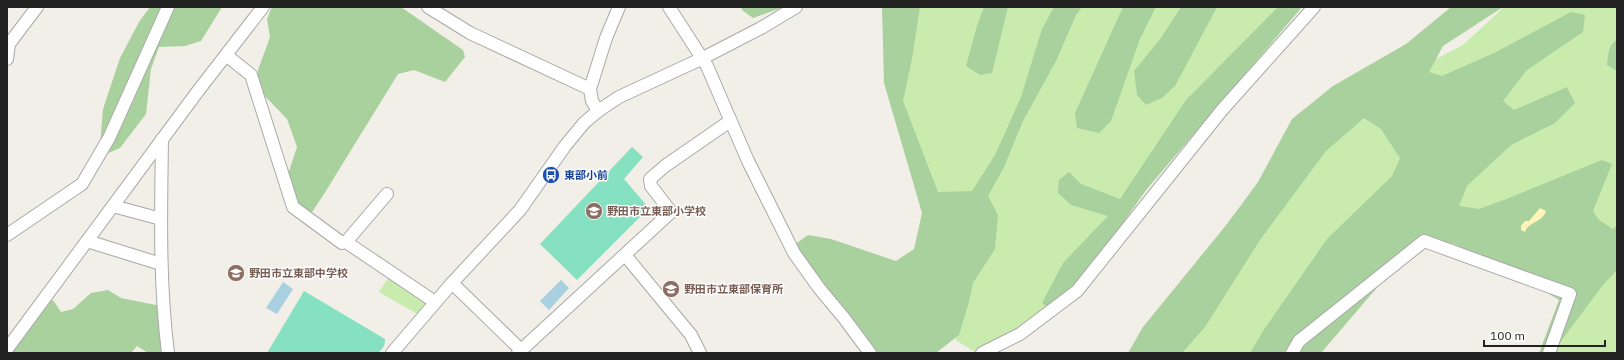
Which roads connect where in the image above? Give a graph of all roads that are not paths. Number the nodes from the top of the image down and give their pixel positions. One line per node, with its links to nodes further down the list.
1 (37, 7): 10 (street)
2 (168, 7): 19 (street)
3 (263, 7): 9 (street)
4 (428, 7): 12 (street)
5 (619, 7): 12 (street)
6 (669, 7): 11 (street)
7 (796, 7): 11 (street)
8 (1314, 7): 32 (street)
9 (226, 55): 15 (street); 21 (street)
10 (7, 59)
11 (702, 59): 13 (street); 14 (street)
12 (590, 89): 13 (street)
13 (598, 111): 24 (street)
14 (730, 121): 22 (street); 31 (street)
15 (162, 139): 17 (street); 18 (street)
16 (388, 194): 21 (street)
17 (113, 206): 18 (street); 20 (street)
18 (160, 219): 23 (street)
19 (7, 235)
20 (87, 241): 23 (street); 26 (street)
21 (346, 242): 25 (street)
22 (624, 255): 27 (street); 30 (street)
23 (161, 264): 28 (street)
24 (452, 283): 25 (street); 27 (street)
25 (435, 302): 29 (street)
26 (7, 349)
27 (519, 352)
28 (168, 353)
29 (392, 353)
30 (700, 353)
31 (870, 353)
32 (982, 353)
33 (1292, 353): 34 (street)
34 (1549, 353)

